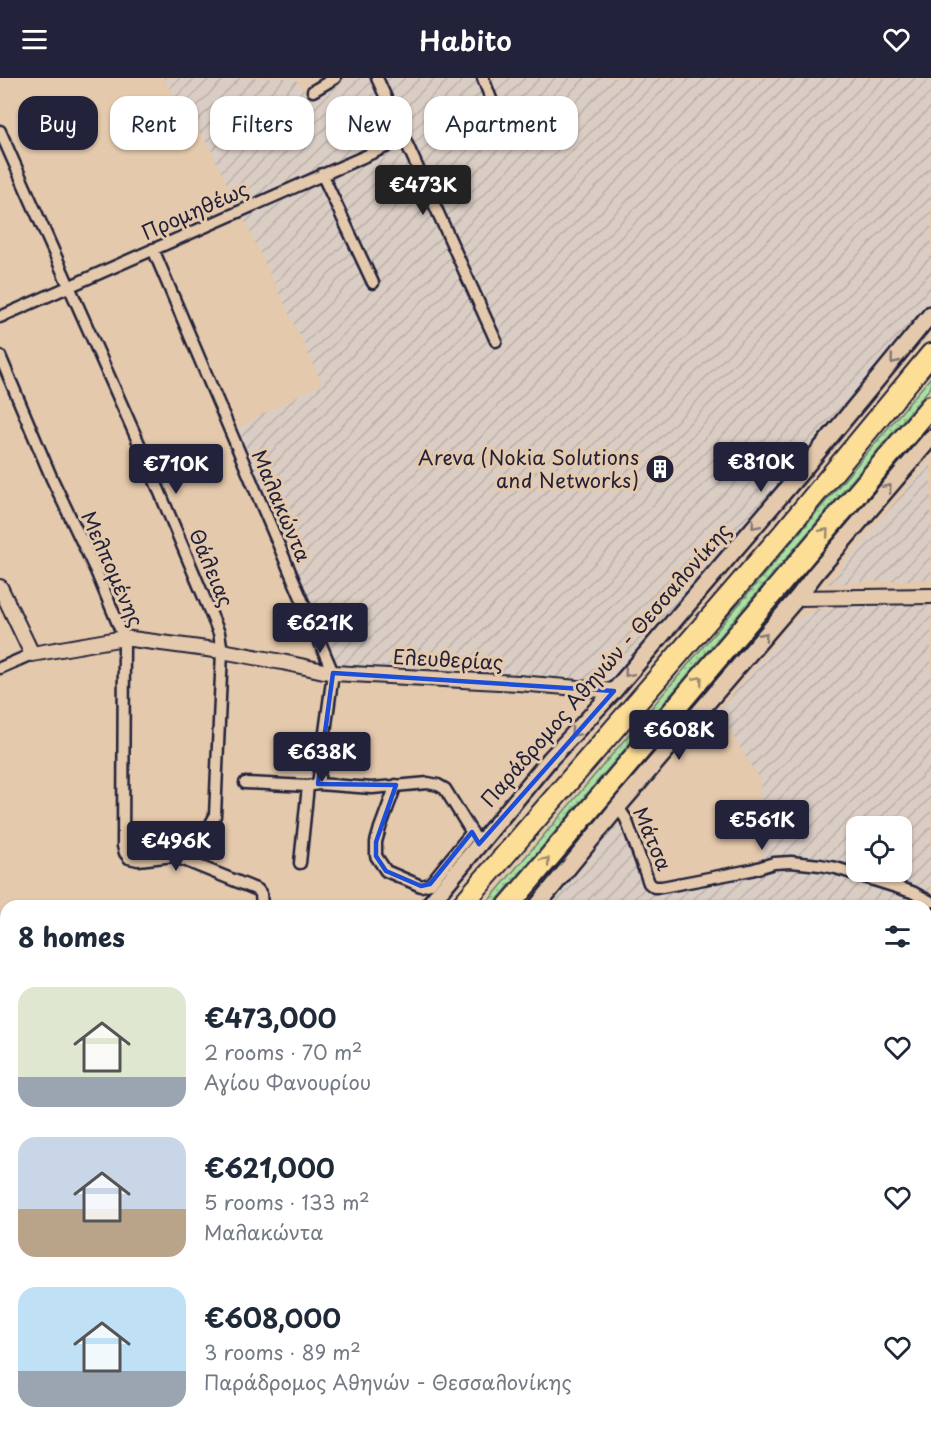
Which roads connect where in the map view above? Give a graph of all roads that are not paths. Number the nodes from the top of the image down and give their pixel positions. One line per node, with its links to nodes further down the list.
1 (334, 78): 4 (street)
2 (377, 78): 5 (street)
3 (483, 78): 6 (street)
4 (313, 91)
5 (385, 96)
6 (490, 96)
7 (0, 131): 13 (street, Θάλειας)
8 (378, 150): 10 (street, Προμηθέως)
9 (409, 150): 16 (street)
10 (322, 174): 11 (street, Προμηθέως); 12 (street)
11 (153, 249): 13 (street, Προμηθέως); 28 (street, Μαλακώντα)
12 (373, 283)
13 (68, 286): 15 (street, Προμηθέως); 25 (street, Θάλειας)
14 (931, 314): 29 (main road, Παράδρομος Αθηνών - Θεσσαλονίκης, one-way to 29)
15 (0, 317)
16 (496, 341)
17 (931, 354): 37 (highway)
18 (0, 357): 24 (street, Μελπομένης)
19 (931, 406): 42 (highway, one-way to 19)
20 (931, 438): 23 (main road, one-way to 20)
21 (0, 587): 26 (street)
22 (931, 596): 23 (street)
23 (797, 598): 33 (main road, one-way to 23)
24 (124, 638): 25 (street, Ελευθερίας); 26 (street, Ελευθερίας); 35 (street, Μελπομένης)
25 (222, 651): 28 (street, Ελευθερίας); 35 (street, Θάλειας)
26 (32, 654): 27 (street)
27 (0, 668)
28 (333, 673): 29 (street, Ελευθερίας); 31 (street)
29 (614, 691): 34 (main road, Παράδρομος Αθηνών - Θεσσαλονίκης, one-way to 34)
30 (245, 783): 31 (street)
31 (313, 785): 32 (street); 36 (street)
32 (396, 785): 34 (street); 34 (street)
33 (618, 807): 43 (main road); 44 (street, Μάτσα)
34 (476, 838): 39 (main road, Παράδρομος Αθηνών - Θεσσαλονίκης)
35 (174, 856): 38 (street)
36 (300, 863)
37 (480, 884): 40 (highway); 41 (highway)
38 (262, 900)
39 (432, 900)
40 (461, 900)
41 (466, 900)
42 (513, 900)
43 (542, 900)
44 (927, 900)

